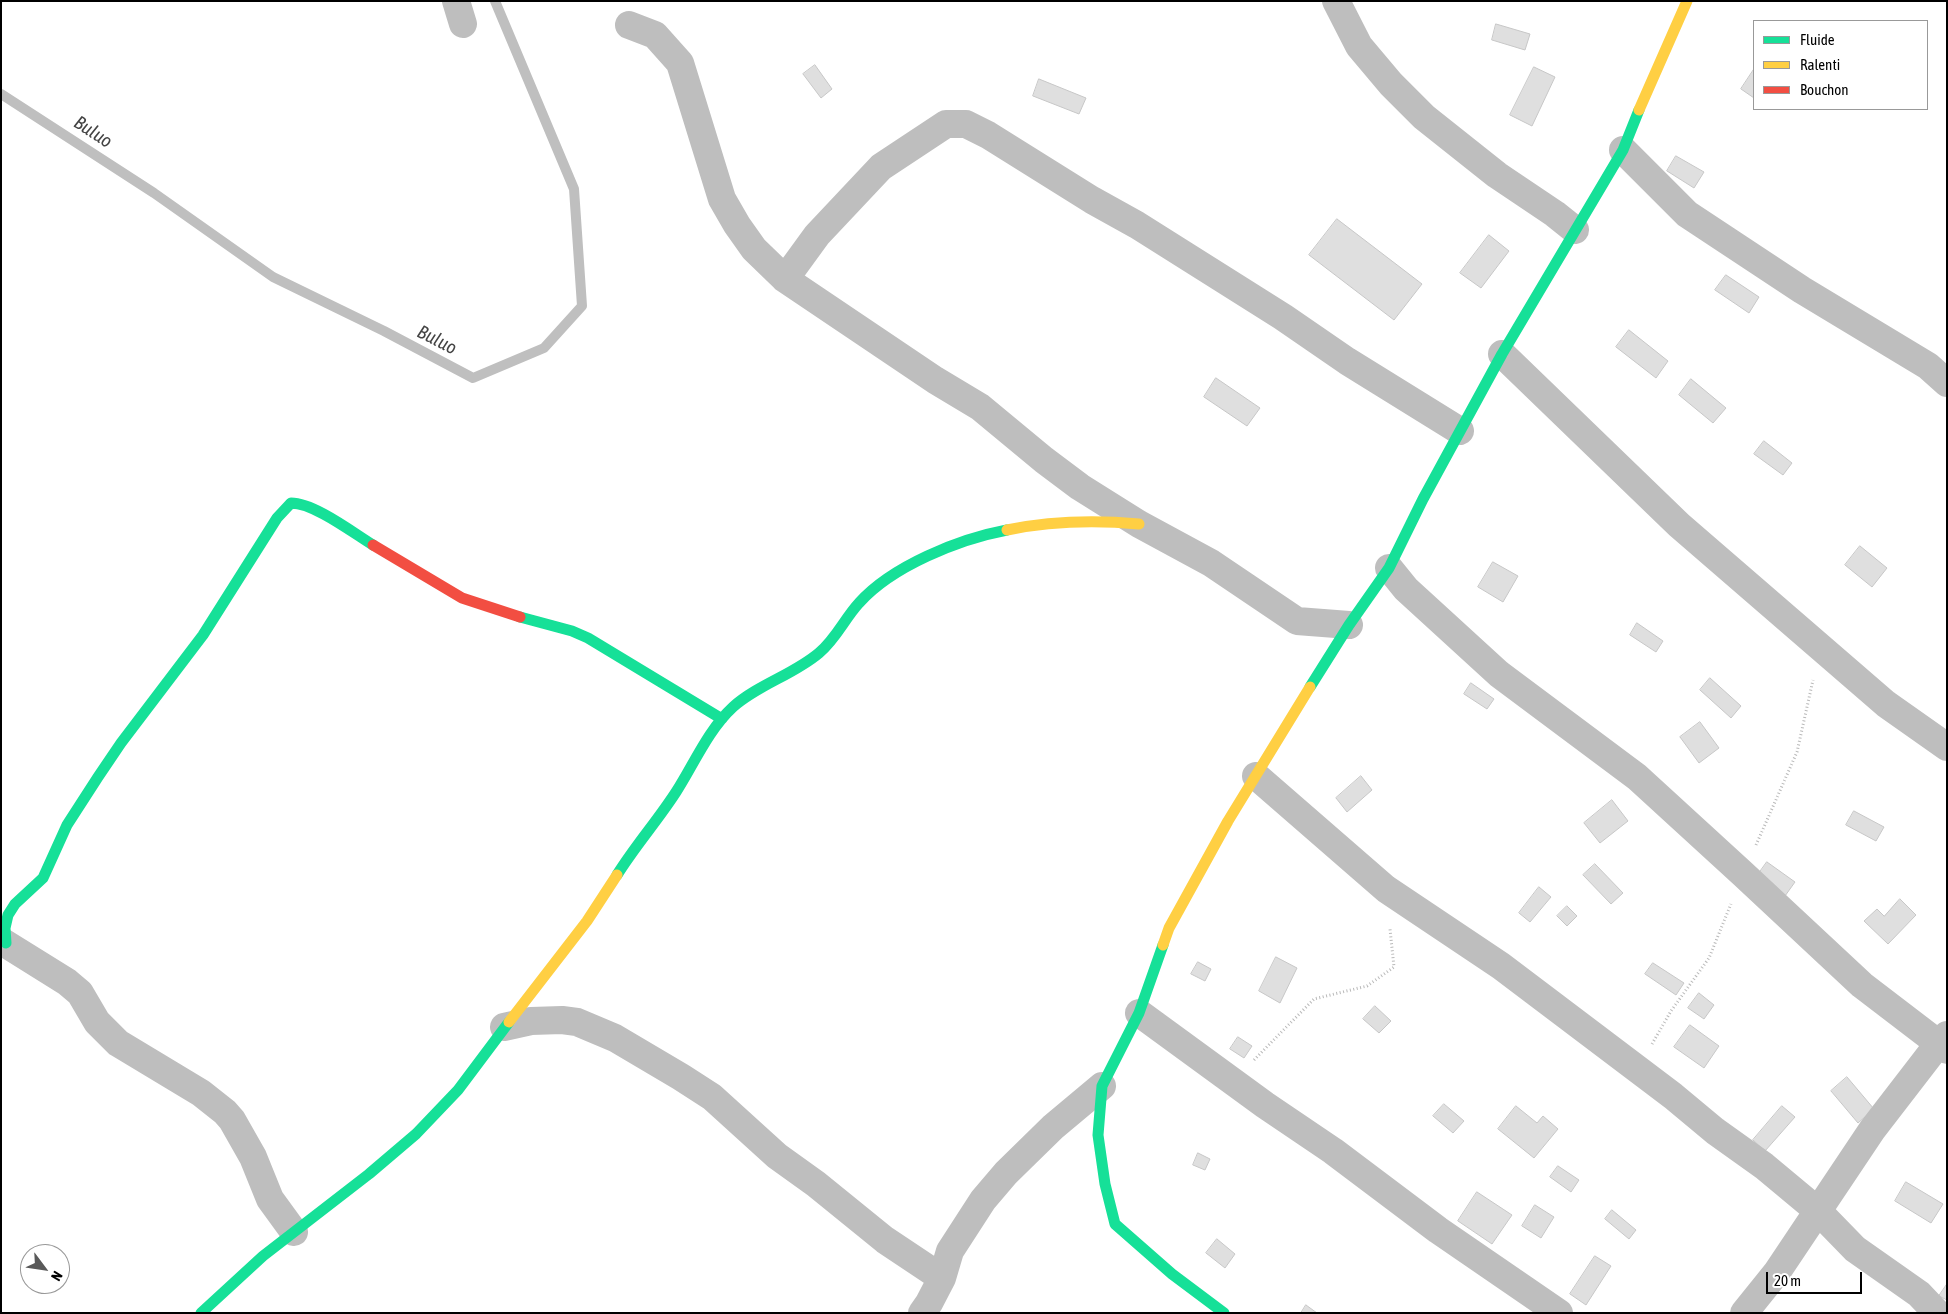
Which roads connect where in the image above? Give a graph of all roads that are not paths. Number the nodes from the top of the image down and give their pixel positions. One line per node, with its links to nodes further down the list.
1 (1336, 1): 5 (street)
2 (1687, 1): 4 (street)
3 (629, 25): 6 (street)
4 (1624, 150): 5 (street); 8 (street)
5 (1575, 230): 7 (street)
6 (785, 279): 9 (street); 10 (street)
7 (1502, 354): 9 (street); 14 (street)
8 (1947, 383)
9 (1460, 431): 11 (street)
10 (1139, 524): 12 (street); 13 (street)
11 (1388, 568): 12 (street); 19 (street)
12 (1349, 625): 15 (street)
13 (722, 719): 16 (street); 18 (street)
14 (1947, 747)
15 (1256, 776): 17 (street); 21 (street)
16 (4, 942): 22 (street)
17 (1139, 1013): 20 (street); 27 (street)
18 (504, 1027): 22 (street); 23 (street)
19 (1944, 1043): 21 (street)
20 (1102, 1086): 23 (street); 26 (street)
21 (1818, 1211): 28 (street); 29 (street)
22 (294, 1232): 24 (street)
23 (942, 1278): 25 (street)
24 (201, 1313)
25 (922, 1313)
26 (1224, 1313)
27 (1559, 1313)
28 (1744, 1313)
29 (1937, 1313)

